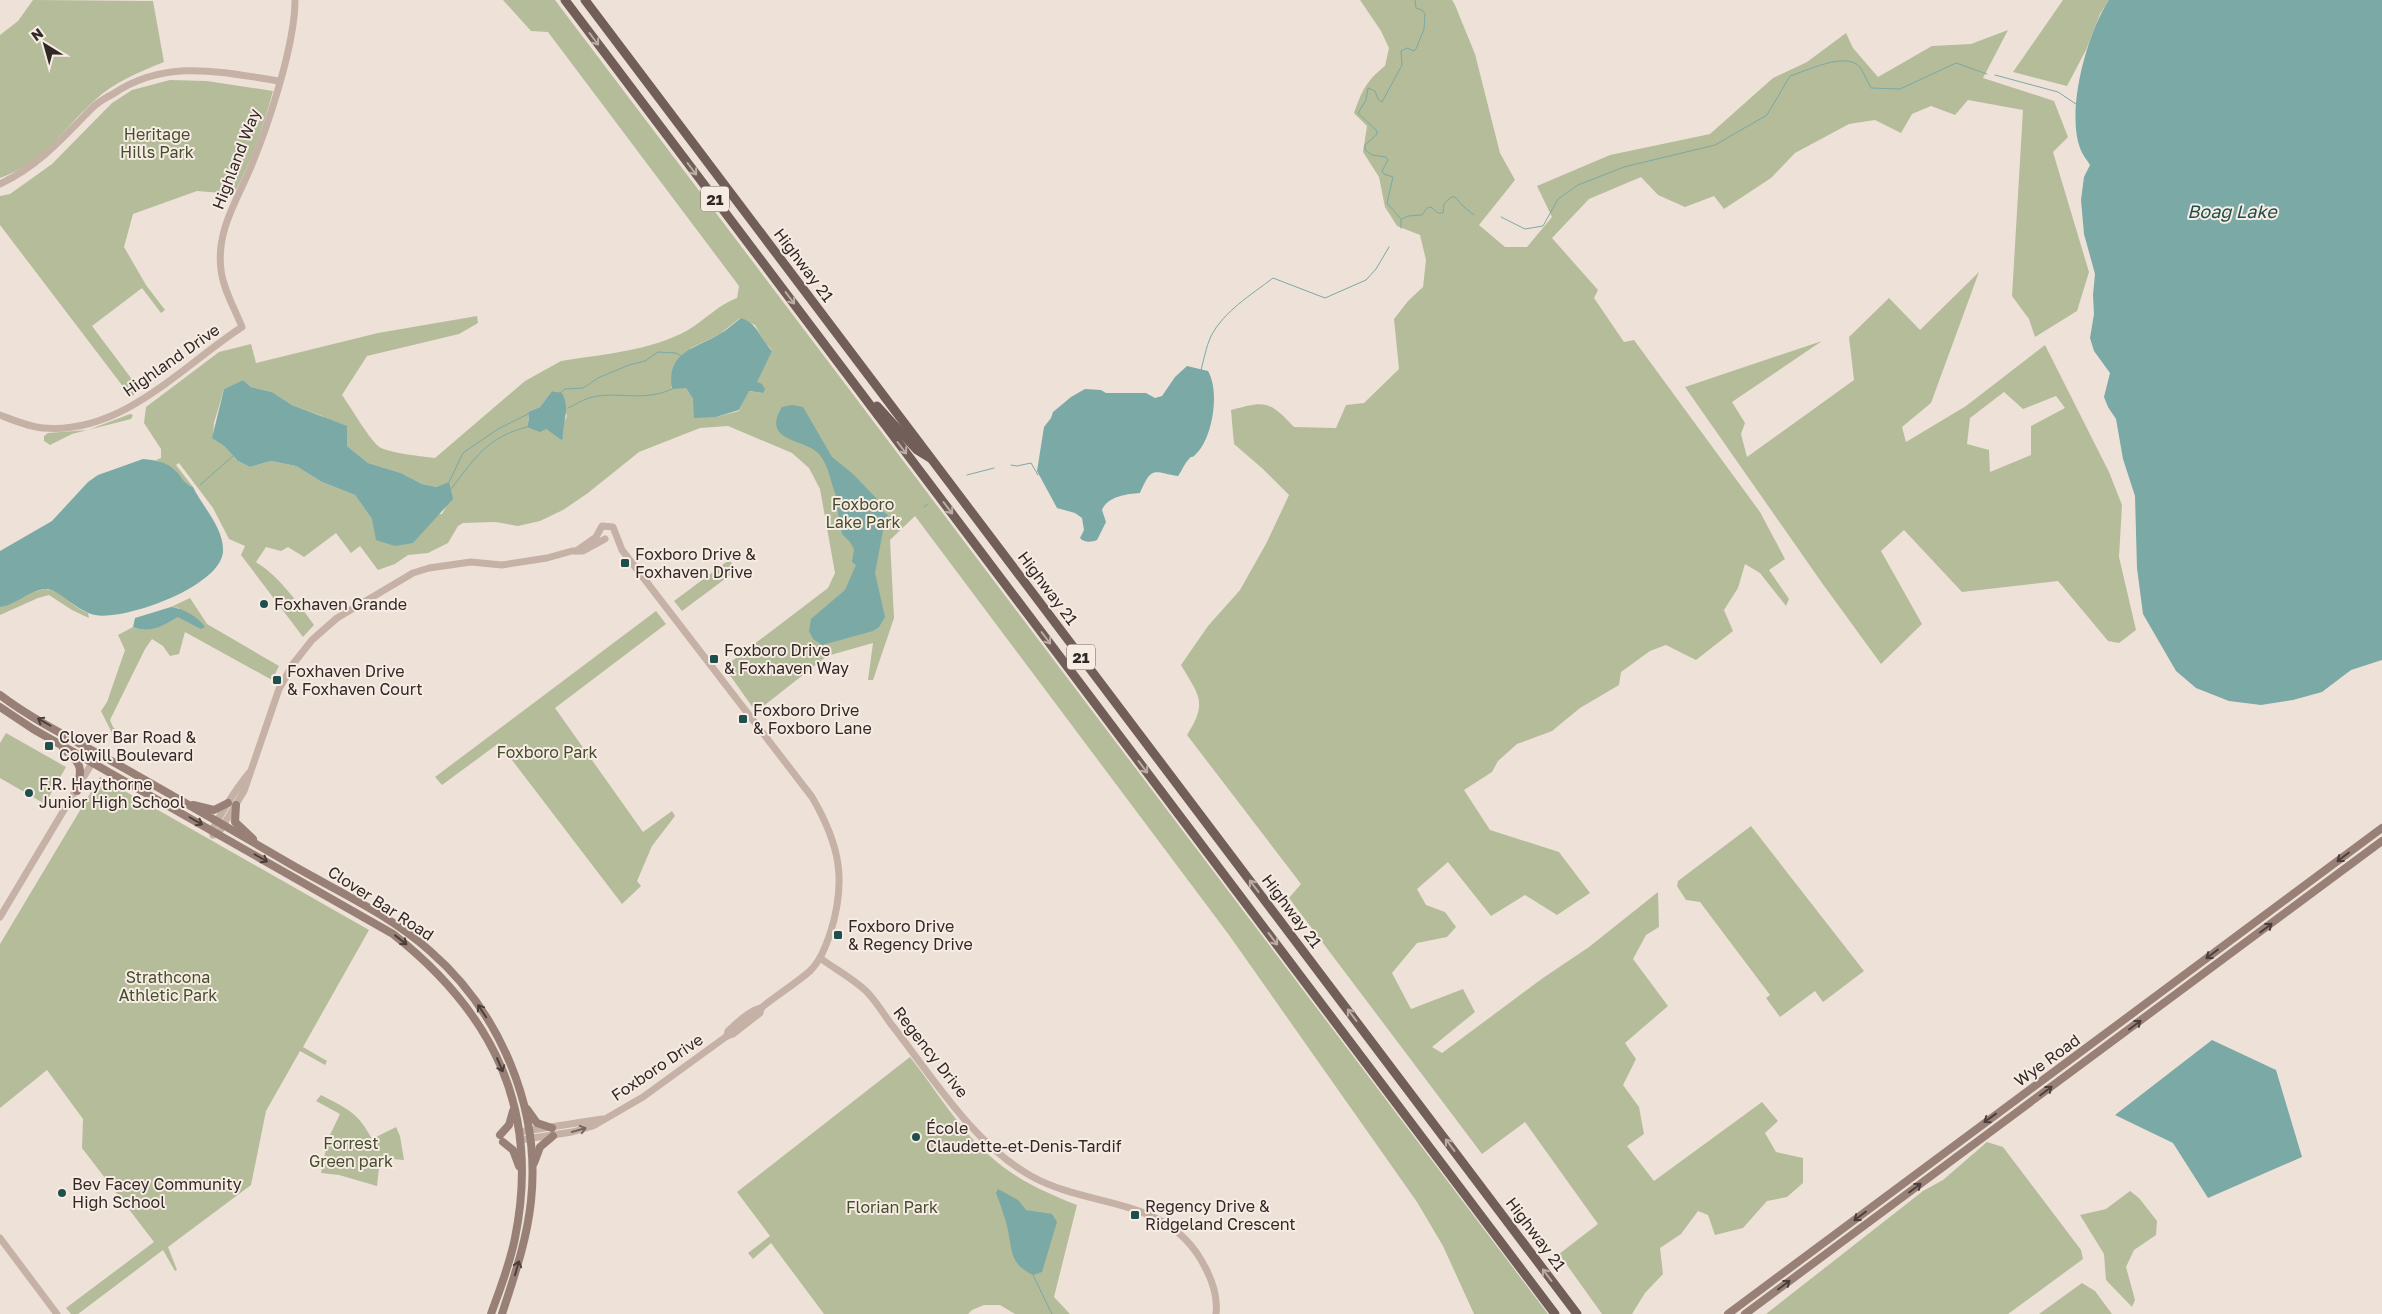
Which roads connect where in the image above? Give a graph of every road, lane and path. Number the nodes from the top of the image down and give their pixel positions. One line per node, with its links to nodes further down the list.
1 (295, 0): 4 (street, Highland Way)
2 (564, 0): 7 (main road, Highway 21 / 21, one-way to 7)
3 (585, 0): 9 (main road, Highway 21 / 21)
4 (279, 81): 5 (street); 6 (street, Highland Way)
5 (0, 184)
6 (242, 327): 8 (street, Highland Drive)
7 (854, 383): 9 (main road); 40 (main road, Highway 21 / 21, one-way to 40)
8 (0, 415)
9 (932, 458): 47 (main road, Highway 21 / 21, one-way to 9)
10 (600, 532): 11 (street); 12 (street); 14 (street)
11 (615, 535): 12 (street); 13 (street, Foxboro Drive)
12 (607, 540): 13 (street, Foxboro Drive); 14 (street)
13 (622, 550): 29 (street, Foxboro Drive)
14 (576, 551): 22 (street)
15 (0, 695): 18 (main road, Clover Bar Road, one-way to 15)
16 (0, 707): 17 (main road, Clover Bar Road)
17 (44, 735): 19 (main road, Clover Bar Road); 20 (main road)
18 (98, 753): 19 (street); 21 (main road, Clover Bar Road)
19 (93, 762): 20 (street); 25 (main road, Clover Bar Road, one-way to 25)
20 (76, 791): 28 (street)
21 (184, 802): 22 (main road); 23 (main road, Clover Bar Road)
22 (232, 804): 23 (street); 27 (main road)
23 (220, 823): 25 (street); 27 (main road, Clover Bar Road)
24 (2382, 828): 48 (main road, Wye Road, one-way to 48)
25 (215, 832): 33 (main road, Clover Bar Road, one-way to 33)
26 (2382, 842): 49 (main road, Wye Road, one-way to 26)
27 (262, 847): 32 (main road, Clover Bar Road, one-way to 27)
28 (0, 917)
29 (829, 935): 30 (street, Foxboro Drive); 31 (street, Foxboro Drive)
30 (820, 958): 31 (street, Foxboro Drive); 44 (street, Regency Drive)
31 (799, 978): 34 (street, Foxboro Drive)
32 (524, 1103): 34 (main road); 36 (main road, Clover Bar Road)
33 (514, 1104): 35 (main road, Clover Bar Road); 38 (main road)
34 (552, 1132): 36 (street, Foxboro Drive); 37 (main road)
35 (520, 1136): 36 (street, Foxboro Drive); 38 (main road, Clover Bar Road)
36 (529, 1136): 37 (main road, Clover Bar Road)
37 (532, 1177): 43 (main road, Clover Bar Road, one-way to 37)
38 (522, 1181): 42 (main road, Clover Bar Road)
39 (0, 1238): 41 (street)
40 (1547, 1303): 45 (main road, Highway 21 / 21); 46 (main road)
41 (57, 1314)
42 (492, 1314)
43 (502, 1314)
44 (1216, 1314)
45 (1555, 1314)
46 (1560, 1314)
47 (1577, 1314)
48 (1728, 1314)
49 (1745, 1314)

